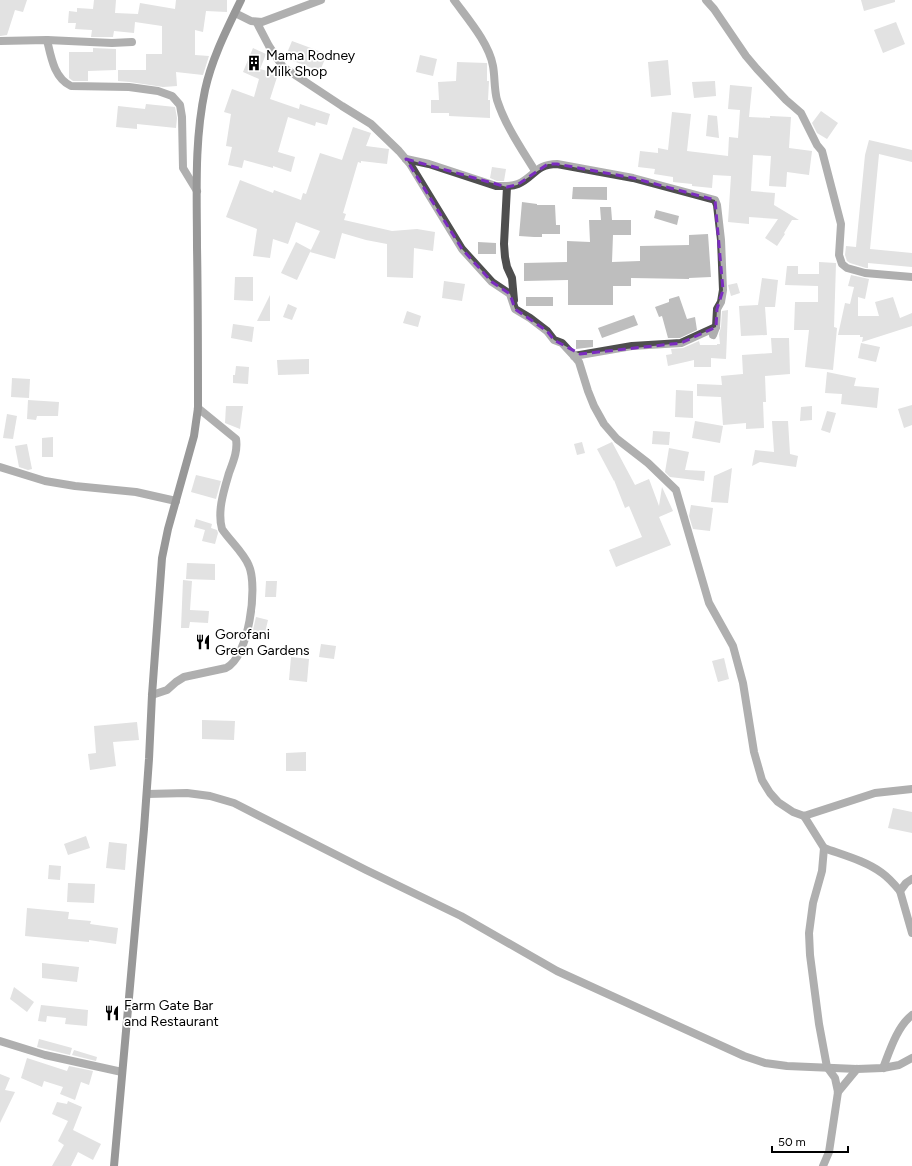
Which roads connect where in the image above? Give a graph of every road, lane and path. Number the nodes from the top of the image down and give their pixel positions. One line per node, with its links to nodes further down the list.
1 (241, 0): 5 (street)
2 (321, 0): 6 (street)
3 (454, 0): 11 (street)
4 (706, 0): 14 (street)
5 (235, 13): 6 (street); 13 (street)
6 (257, 23): 10 (street)
7 (47, 40): 8 (street); 9 (street); 13 (street)
8 (0, 41)
9 (132, 42)
10 (406, 159): 12 (street); 15 (street)
11 (535, 171): 12 (street); 16 (street)
12 (507, 187): 15 (street)
13 (197, 191): 17 (street)
14 (912, 277)
15 (515, 309): 16 (street)
16 (577, 355): 23 (street)
17 (198, 408): 19 (street); 20 (street)
18 (0, 467): 19 (street)
19 (176, 501): 20 (street)
20 (152, 694): 22 (street)
21 (912, 789): 23 (street)
22 (147, 794): 31 (street); 34 (street)
23 (804, 816): 24 (street)
24 (824, 848): 26 (street); 31 (street)
25 (912, 879): 26 (street)
26 (900, 891): 27 (street)
27 (912, 933)
28 (912, 1015): 32 (street)
29 (0, 1041): 34 (street)
30 (912, 1058): 32 (street)
31 (827, 1067): 33 (street); 35 (street)
32 (883, 1068): 33 (street)
33 (857, 1069): 35 (street)
34 (122, 1072): 36 (street)
35 (838, 1092): 37 (street)
36 (114, 1166)
37 (823, 1166)

